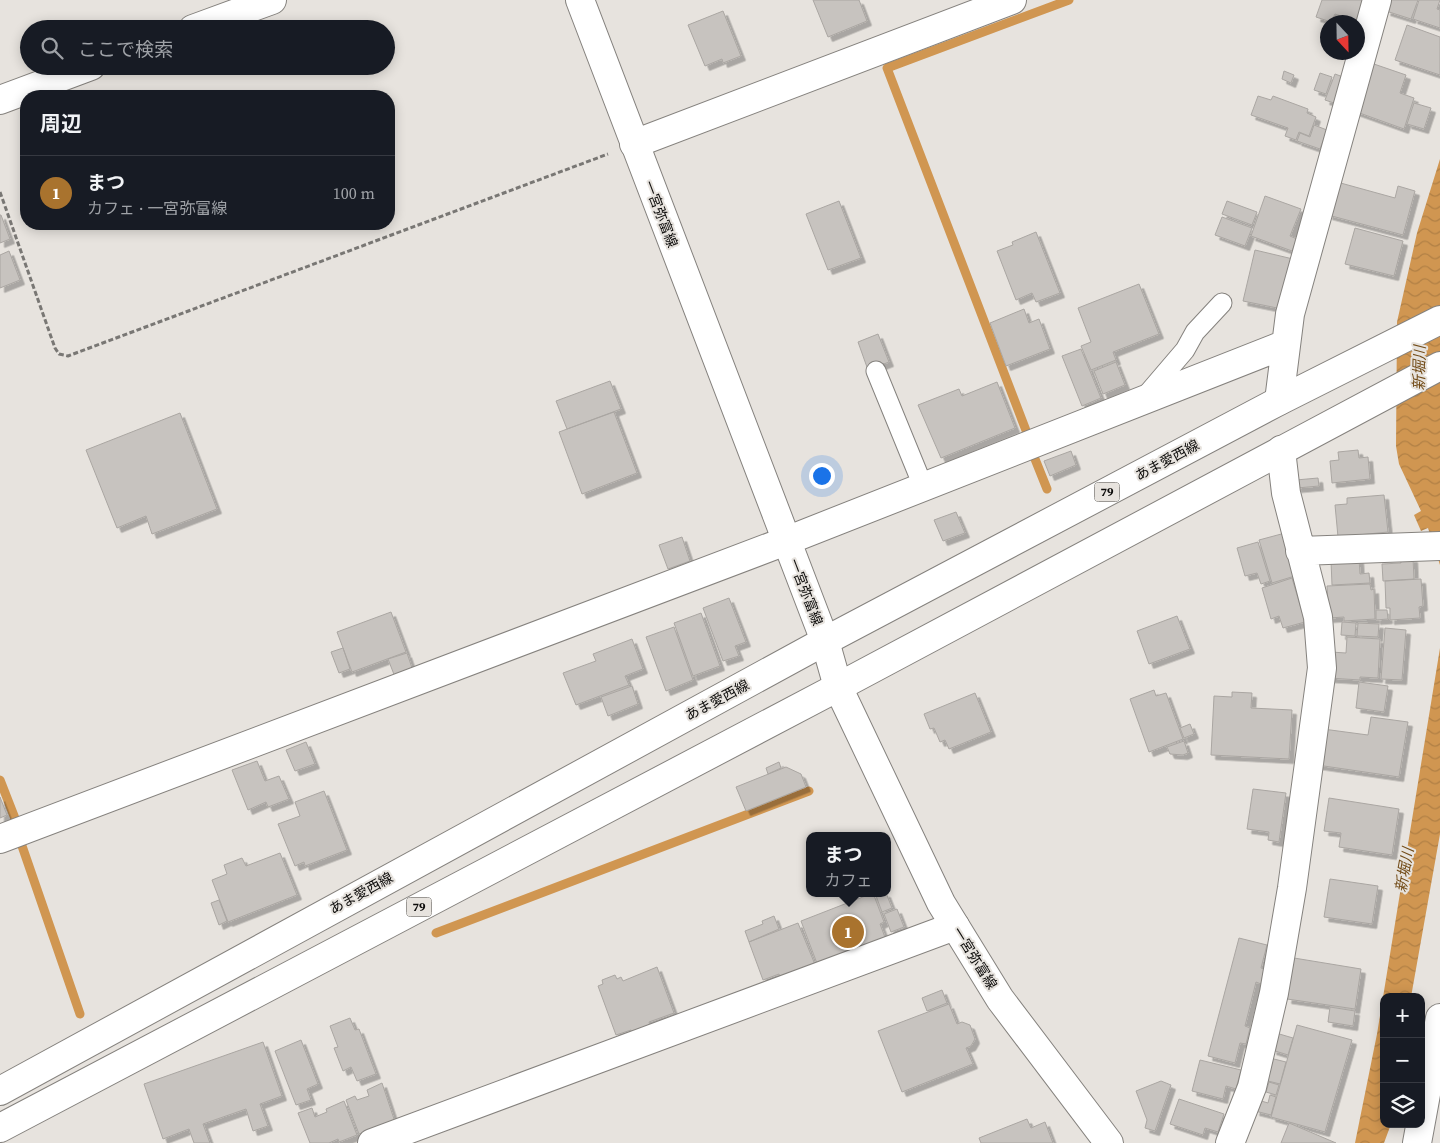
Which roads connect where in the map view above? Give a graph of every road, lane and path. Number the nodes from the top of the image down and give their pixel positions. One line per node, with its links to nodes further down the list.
1 (272, 0): 5 (main road)
2 (580, 0): 10 (main road, 一宮弥富線)
3 (1012, 0): 10 (main road)
4 (1377, 0): 14 (main road)
5 (218, 20)
6 (67, 75): 7 (main road)
7 (27, 90)
8 (20, 93): 9 (main road)
9 (0, 100)
10 (634, 144): 11 (path); 21 (main road, 一宮弥富線)
11 (0, 192)
12 (1222, 303): 17 (lane)
13 (1440, 320): 18 (main road, あま愛西線 / 79)
14 (1286, 344): 17 (main road); 18 (main road)
15 (1440, 366): 19 (main road, 79)
16 (876, 371): 20 (lane)
17 (1141, 401): 20 (main road)
18 (1279, 401): 24 (main road, あま愛西線 / 79)
19 (1281, 450): 23 (main road); 25 (main road, 79)
20 (922, 486): 21 (main road)
21 (786, 541): 24 (main road, 一宮弥富線); 26 (main road)
22 (1431, 546): 23 (main road)
23 (1300, 551): 33 (main road)
24 (825, 641): 25 (main road, 一宮弥富線); 29 (main road, あま愛西線 / 79)
25 (838, 687): 27 (main road, 一宮弥富線); 30 (main road, 79)
26 (0, 839)
27 (955, 926): 31 (main road); 32 (main road, 一宮弥富線)
28 (1440, 1018): 34 (main road)
29 (0, 1091)
30 (0, 1128)
31 (372, 1143)
32 (1109, 1143)
33 (1230, 1143)
34 (1417, 1143)

